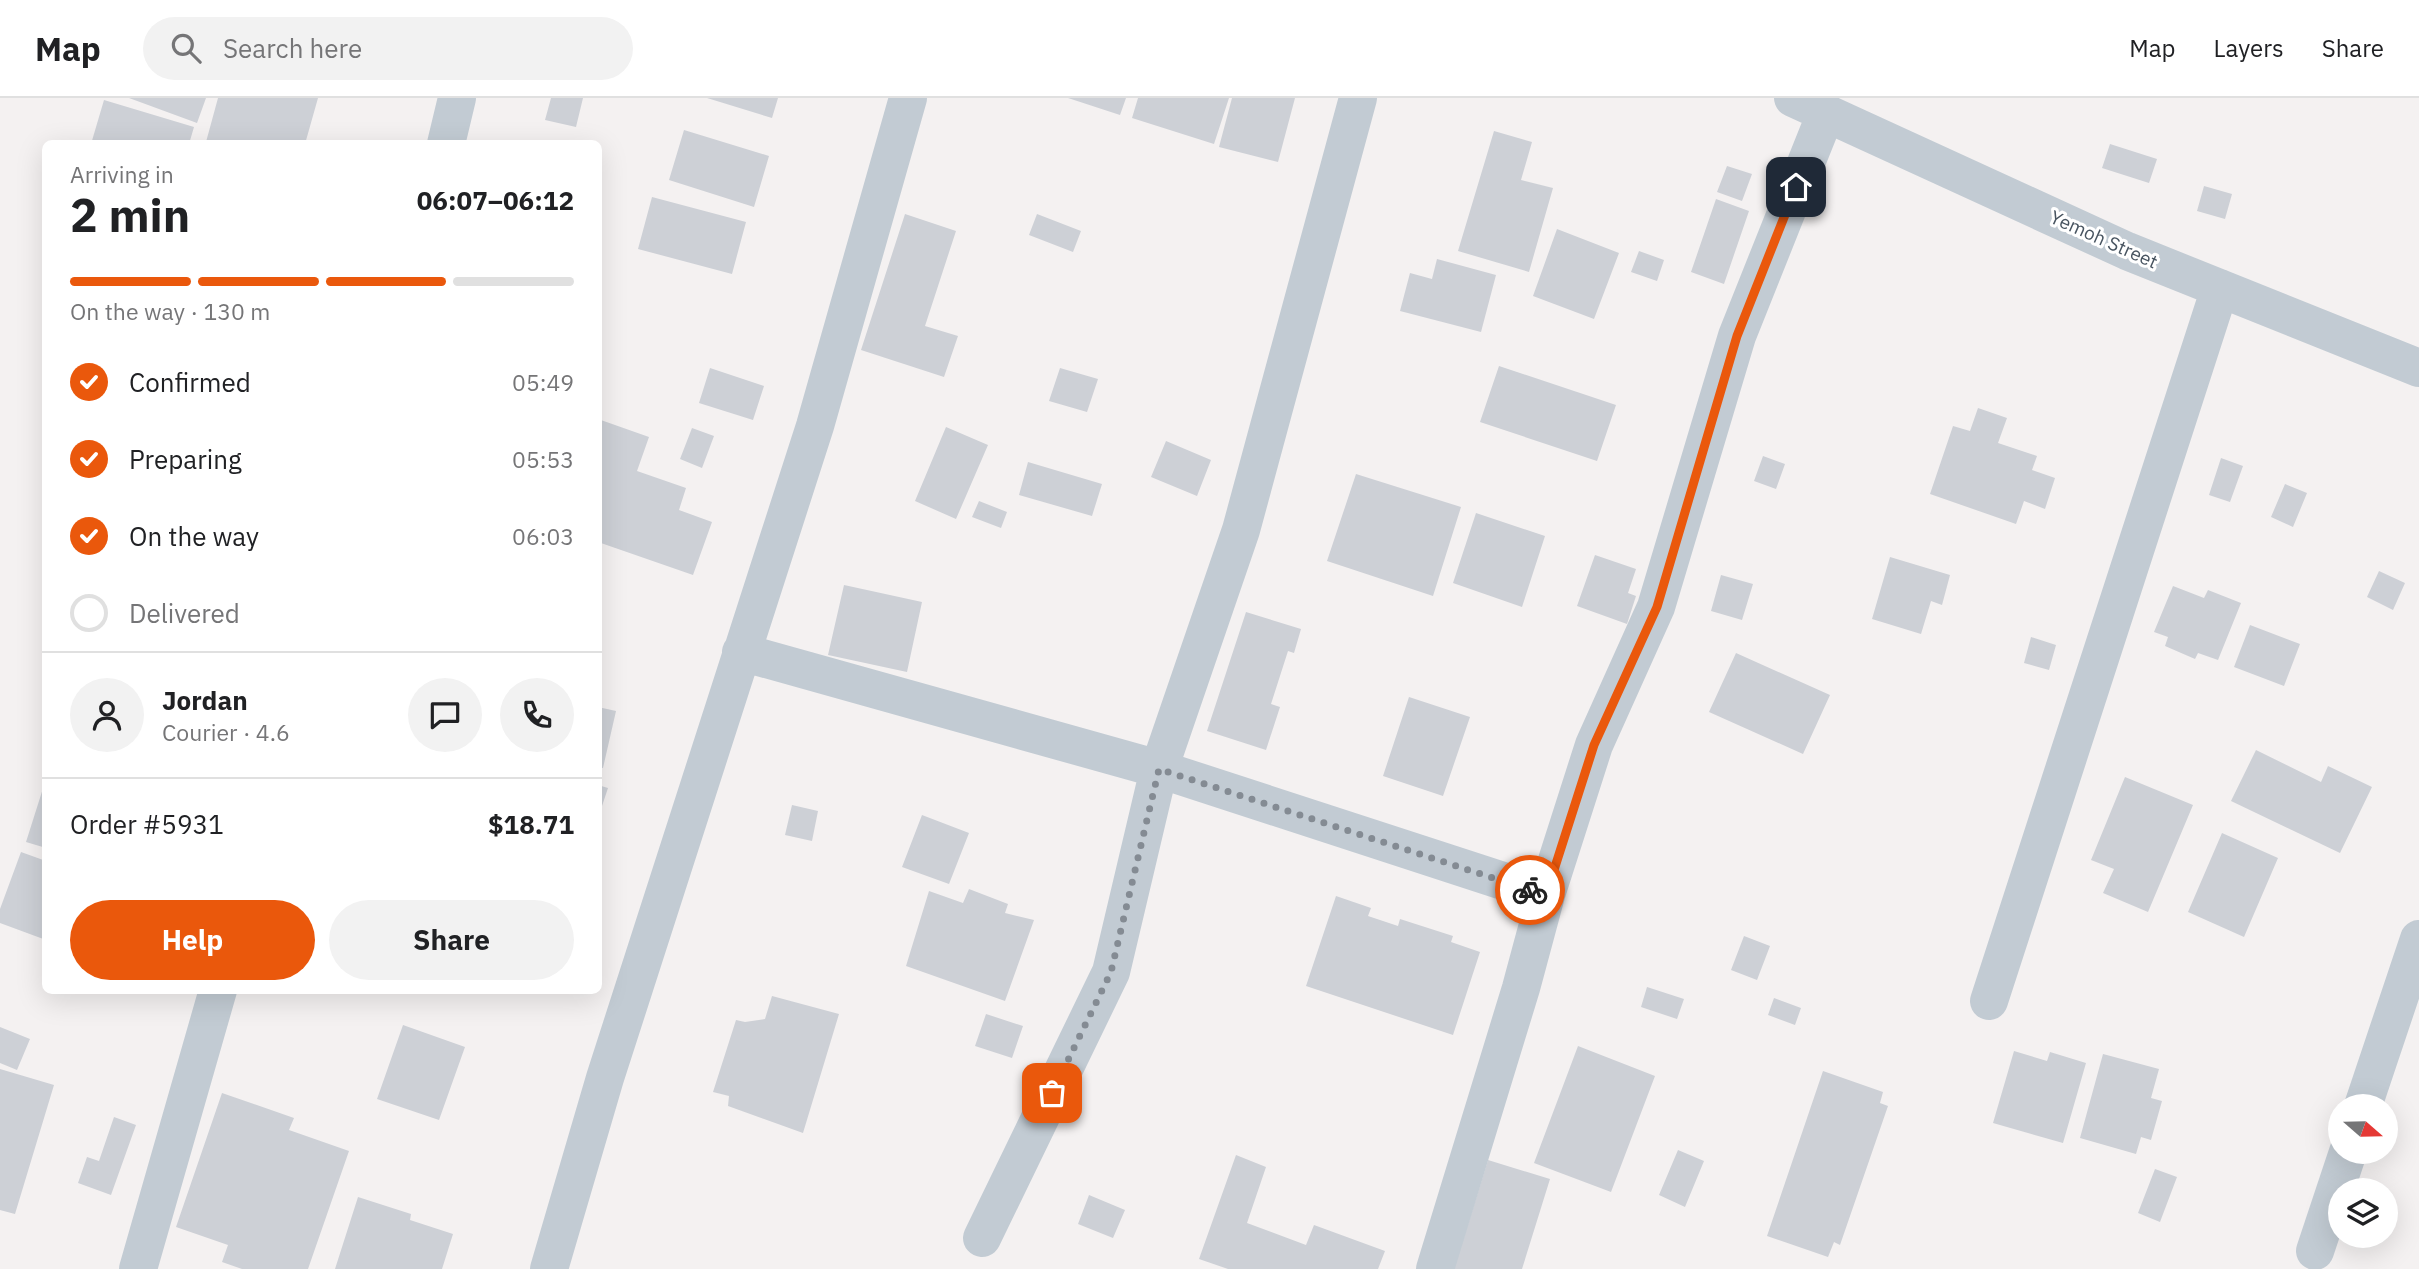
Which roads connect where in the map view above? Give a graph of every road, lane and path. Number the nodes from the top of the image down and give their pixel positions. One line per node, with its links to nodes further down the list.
1 (457, 98): 5 (street)
2 (908, 98): 8 (street)
3 (1358, 98): 9 (street)
4 (1809, 105): 6 (street, Yemoh Street); 10 (street)
5 (447, 140)
6 (2220, 288): 7 (street, Yemoh Street); 13 (street)
7 (2417, 358)
8 (741, 652): 9 (street); 19 (street)
9 (1159, 769): 10 (street); 16 (street)
10 (1546, 895): 20 (street)
11 (2419, 939): 14 (street)
12 (217, 994): 18 (street)
13 (1989, 1001)
14 (2367, 1094)
15 (2344, 1164): 17 (street)
16 (982, 1238)
17 (2315, 1251)
18 (138, 1269)
19 (549, 1269)
20 (1435, 1269)

